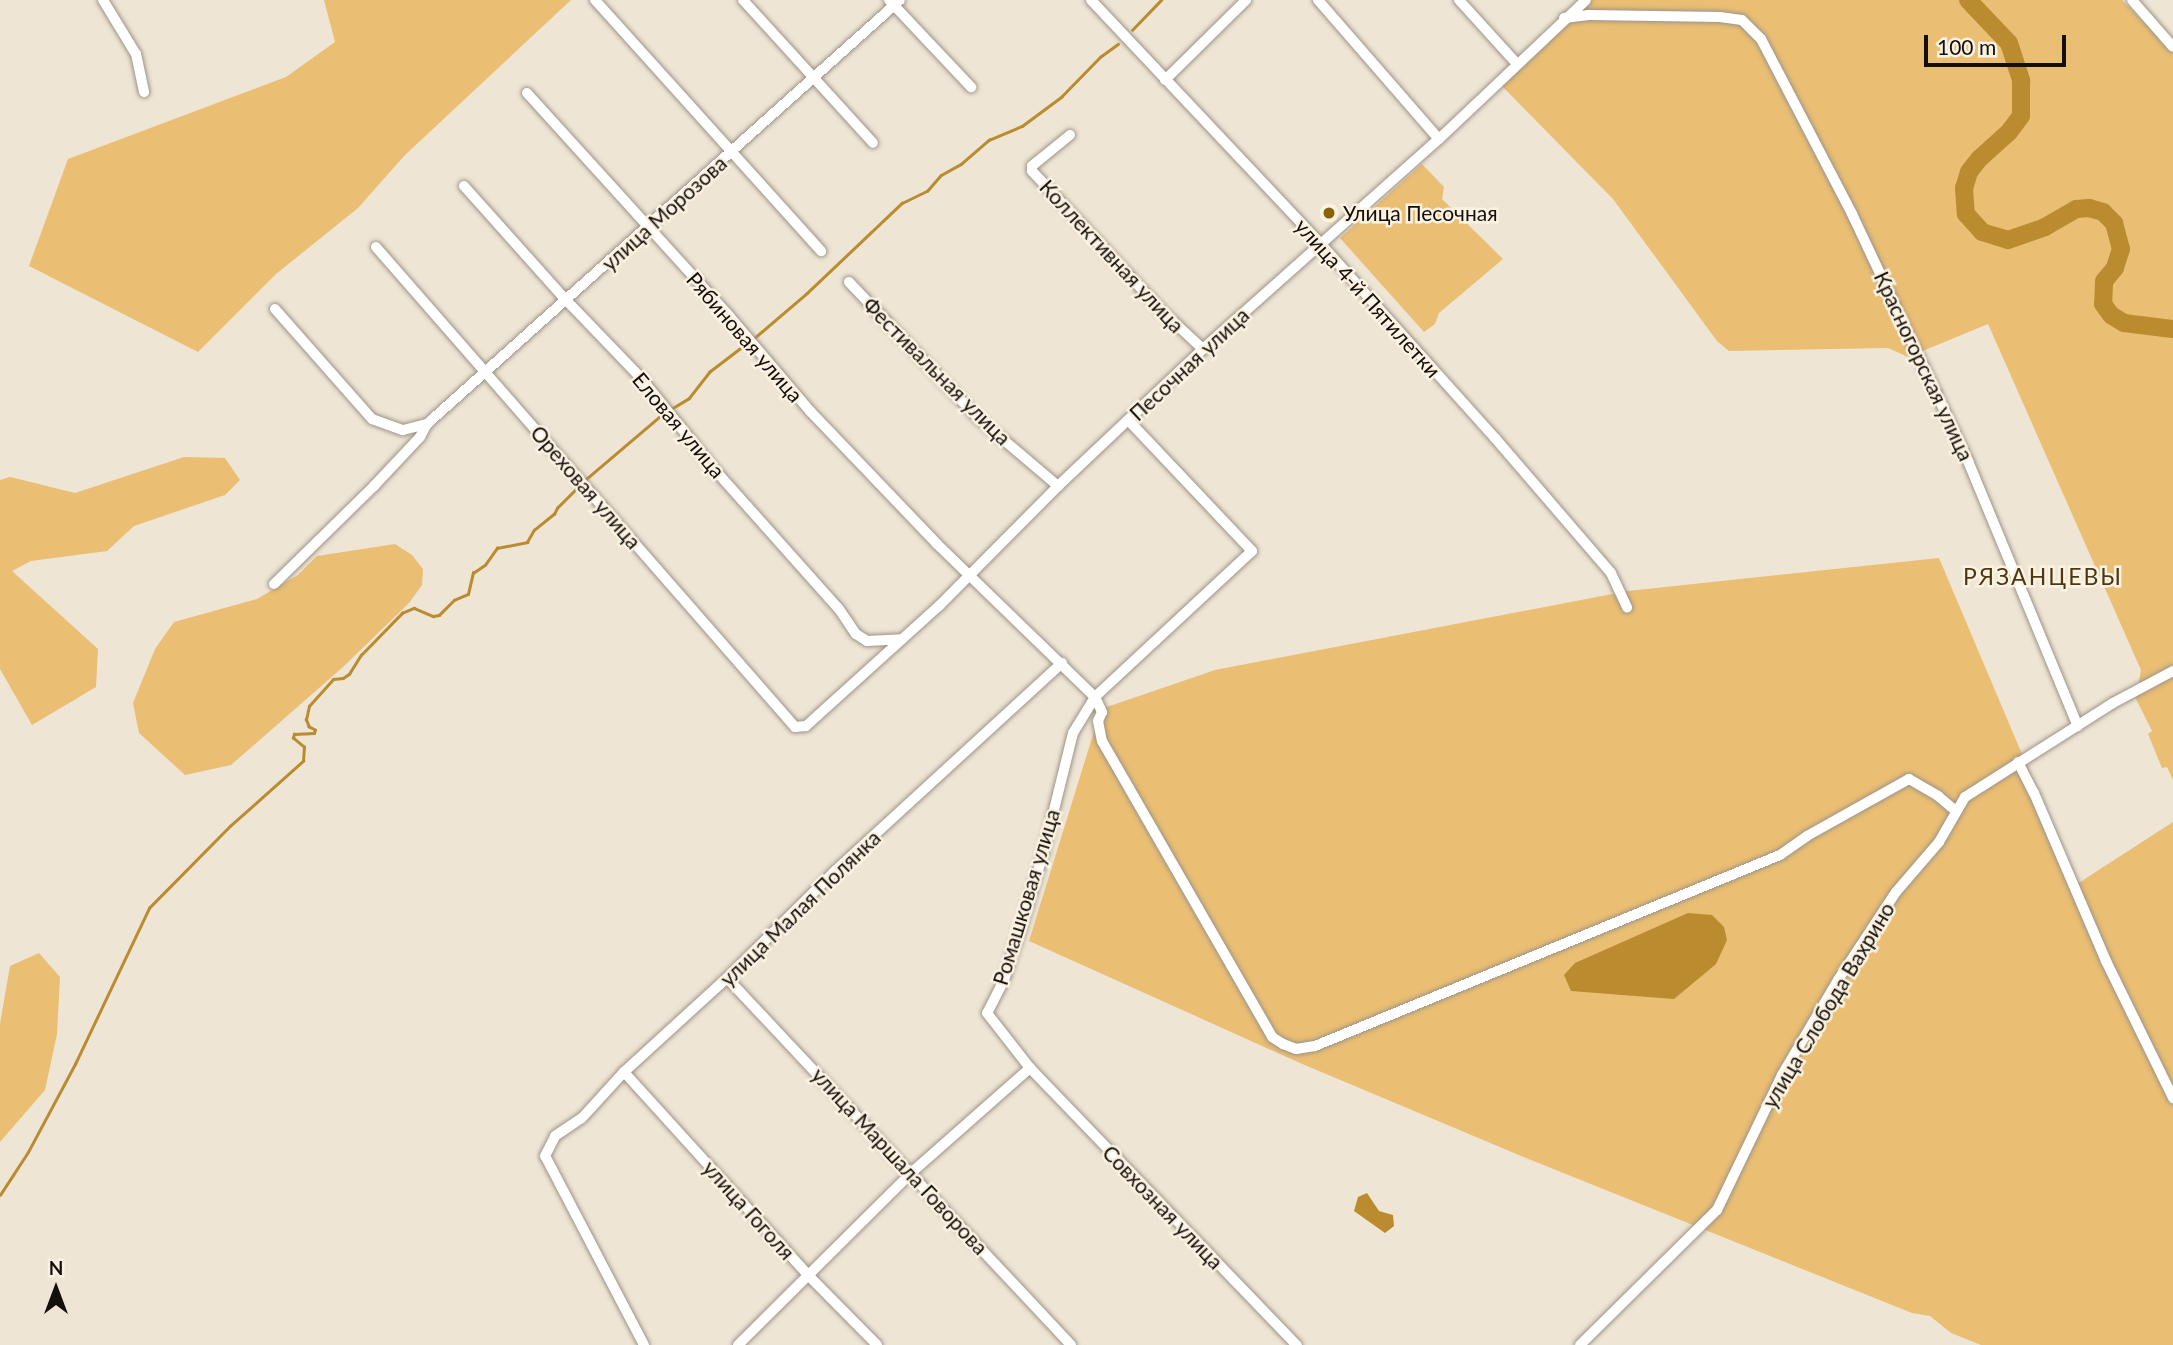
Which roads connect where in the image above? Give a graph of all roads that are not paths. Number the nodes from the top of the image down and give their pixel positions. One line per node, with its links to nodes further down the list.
1 (103, 0): 17 (street)
2 (595, 0): 22 (street)
3 (743, 0): 14 (street)
4 (1091, 0): 15 (street, улица 4-й Пятилетки)
5 (1246, 0): 15 (street)
6 (1318, 0): 20 (street)
7 (1459, 0): 13 (street)
8 (1586, 0): 11 (street, Песочная улица)
9 (2132, 0): 12 (street)
10 (895, 2): 14 (street, улица Морозова); 16 (street)
11 (1564, 19): 13 (street, Песочная улица); 43 (street, Красногорская улица)
12 (2173, 47)
13 (1517, 64): 20 (street, Песочная улица)
14 (815, 78): 21 (street); 22 (street, улица Морозова)
15 (1165, 80): 25 (street, улица 4-й Пятилетки)
16 (971, 87)
17 (144, 92)
18 (527, 93): 24 (street, Рябиновая улица)
19 (1070, 135): 31 (street, Коллективная улица)
20 (1438, 139): 25 (street, Песочная улица)
21 (873, 143)
22 (732, 151): 24 (street, улица Морозова); 27 (street)
23 (464, 186): 29 (street, Еловая улица)
24 (646, 226): 29 (street, улица Морозова); 36 (street, Рябиновая улица)
25 (1320, 243): 31 (street, Песочная улица); 38 (street, улица 4-й Пятилетки)
26 (376, 247): 32 (street, Ореховая улица)
27 (821, 251)
28 (849, 282): 35 (street, Фестивальная улица)
29 (567, 301): 32 (street, улица Морозова); 39 (street, Еловая улица)
30 (275, 309): 34 (street)
31 (1203, 349): 33 (street, Песочная улица)
32 (484, 371): 34 (street, улица Морозова); 44 (street, Ореховая улица)
33 (1129, 421): 35 (street, Песочная улица); 42 (street, Ромашковая улица)
34 (427, 424): 37 (street, улица Морозова)
35 (1058, 486): 36 (street, Песочная улица)
36 (971, 574): 39 (street, Песочная улица); 40 (street, Рябиновая улица)
37 (274, 584)
38 (1627, 608)
39 (902, 639): 44 (street, Песочная улица)
40 (1062, 663): 42 (street, Рябиновая улица); 47 (street, улица Малая Полянка)
41 (2173, 671): 43 (street, улица Слобода Вахрино)
42 (1095, 697): 46 (street); 48 (street, Ромашковая улица)
43 (2078, 726): 45 (street, улица Слобода Вахрино)
44 (796, 727)
45 (2018, 762): 46 (street, улица Слобода Вахрино); 50 (street)
46 (1956, 811): 58 (street, улица Слобода Вахрино)
47 (727, 978): 49 (street, улица Малая Полянка); 51 (street, улица Маршала Говорова)
48 (1030, 1068): 51 (street); 57 (street, Совхозная улица)
49 (624, 1072): 52 (street, улица Гоголя); 53 (street, улица Малая Полянка)
50 (2173, 1098)
51 (911, 1173): 52 (street); 56 (street, улица Маршала Говорова)
52 (808, 1276): 54 (street); 55 (street, улица Гоголя)
53 (644, 1345)
54 (738, 1345)
55 (877, 1345)
56 (1071, 1345)
57 (1297, 1345)
58 (1580, 1345)

